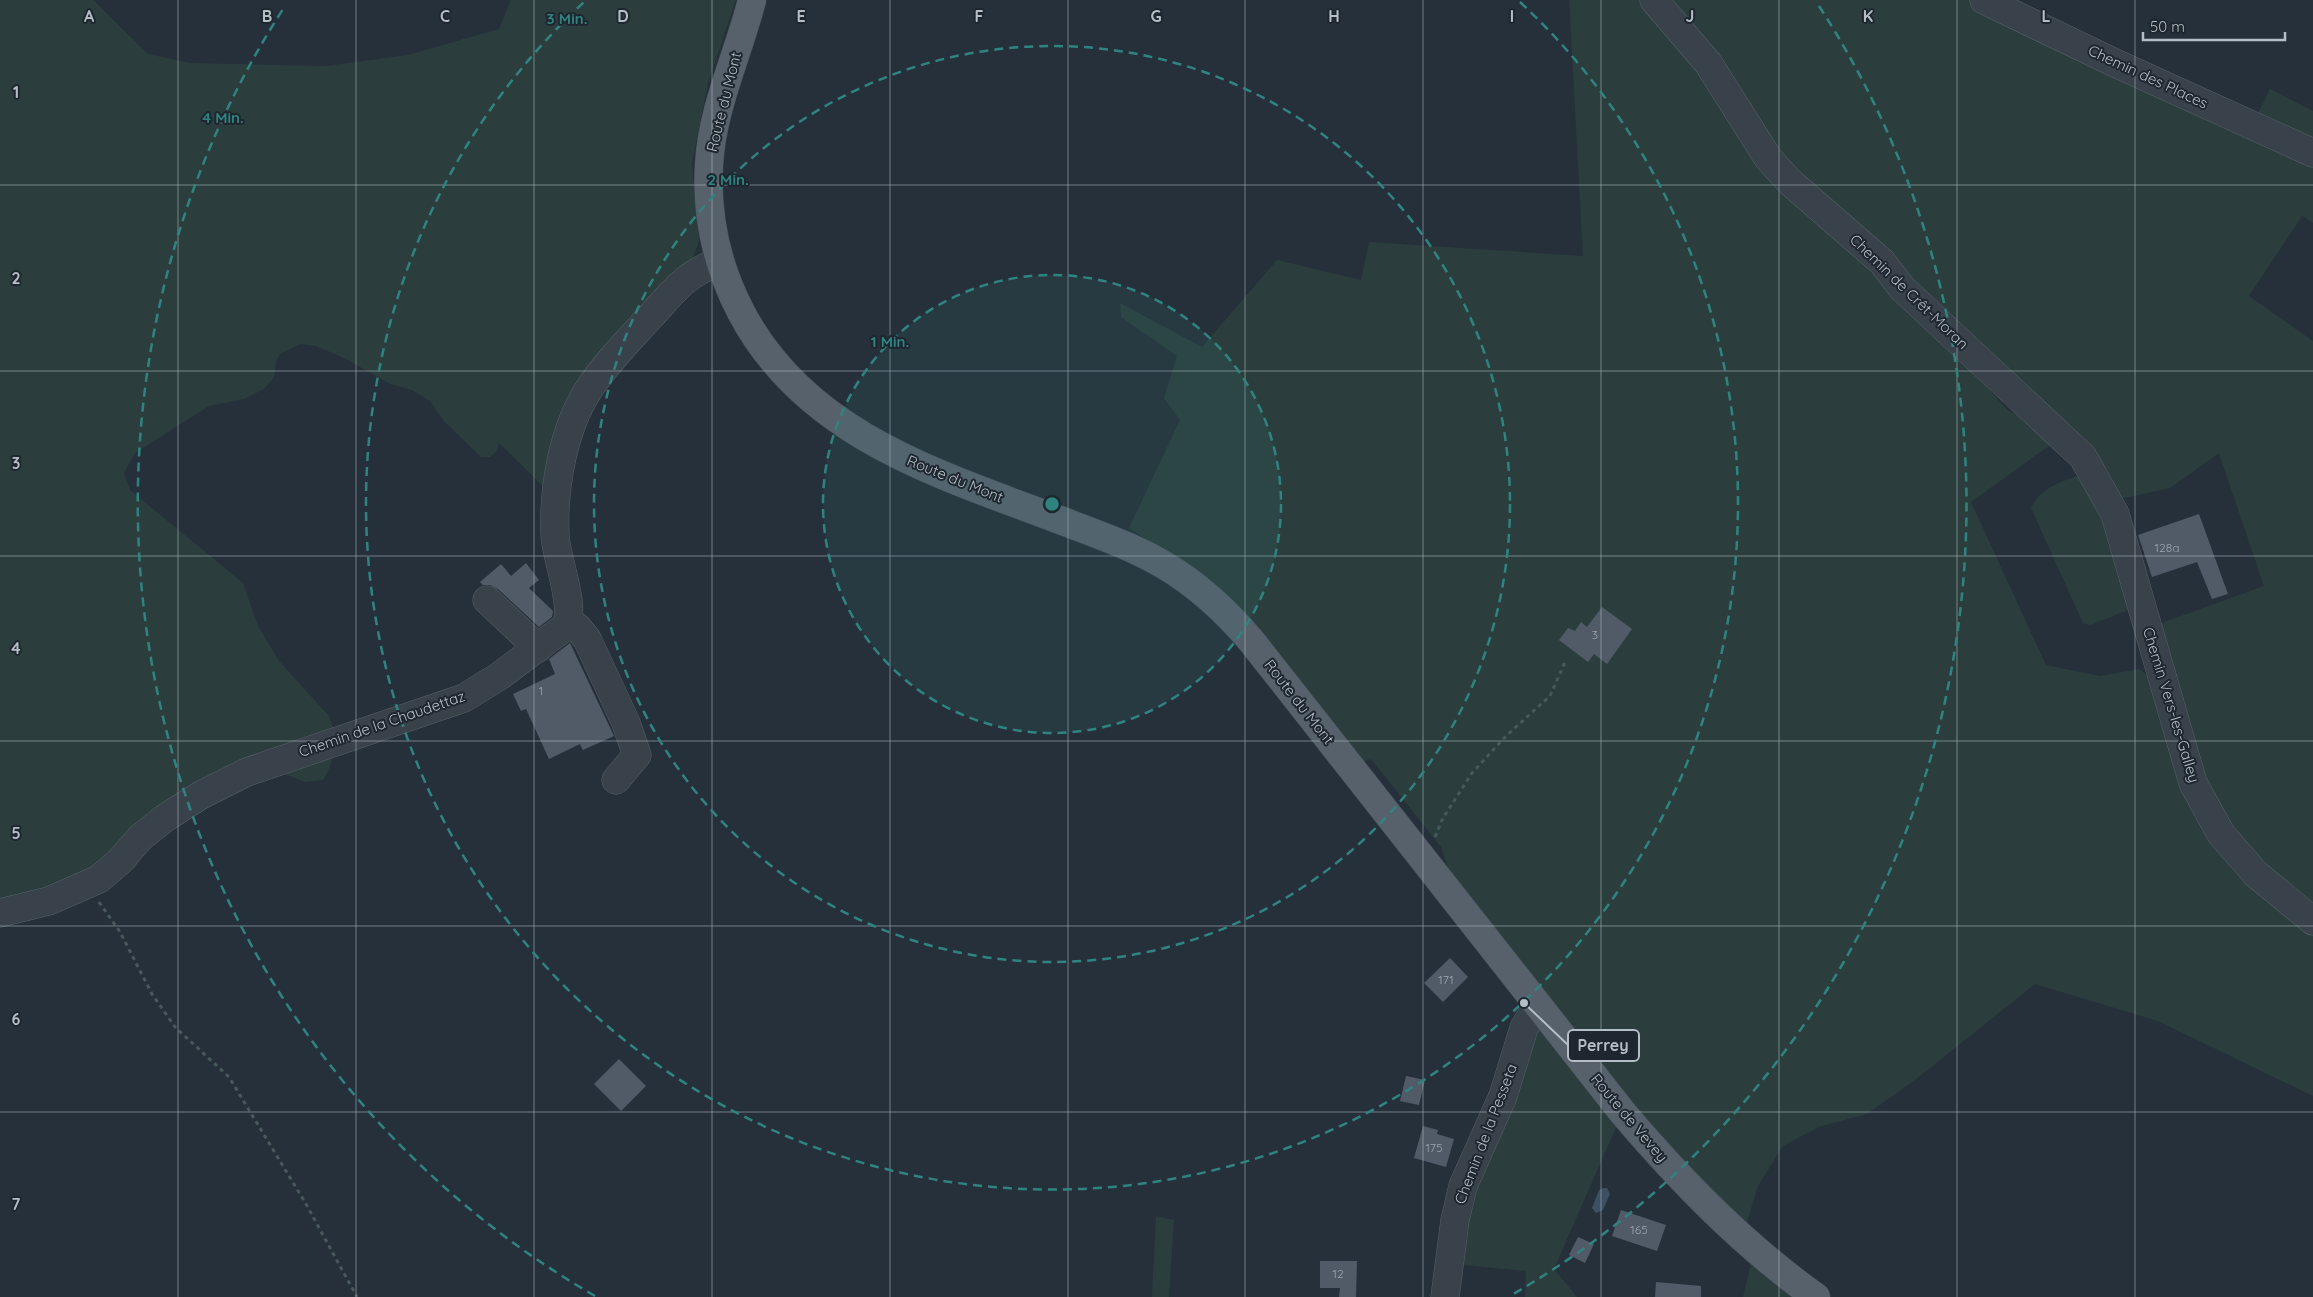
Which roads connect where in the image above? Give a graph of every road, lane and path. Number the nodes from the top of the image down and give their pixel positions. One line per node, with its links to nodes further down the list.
1 (752, 0): 5 (main road, Route du Mont)
2 (1654, 0): 6 (street, Chemin de Crêt-Moran)
3 (1984, 0): 4 (street, Chemin des Places)
4 (2313, 153)
5 (720, 261): 8 (street); 12 (main road, Route du Mont)
6 (2083, 457): 15 (street, Chemin Vers-les-Galley)
7 (487, 600): 9 (street)
8 (569, 621): 9 (street, Chemin de la Chaudettaz); 11 (street)
9 (538, 648): 13 (street, Chemin de la Chaudettaz)
10 (1566, 660): 12 (path)
11 (616, 780)
12 (1418, 852): 16 (main road, Route de Vevey)
13 (87, 885): 14 (street, Chemin de la Chaudettaz); 17 (path)
14 (0, 913)
15 (2313, 921)
16 (1538, 1006): 18 (street, Chemin de la Pesseta); 19 (main road, Route de Vevey)
17 (357, 1297)
18 (1445, 1297)
19 (1816, 1297)

